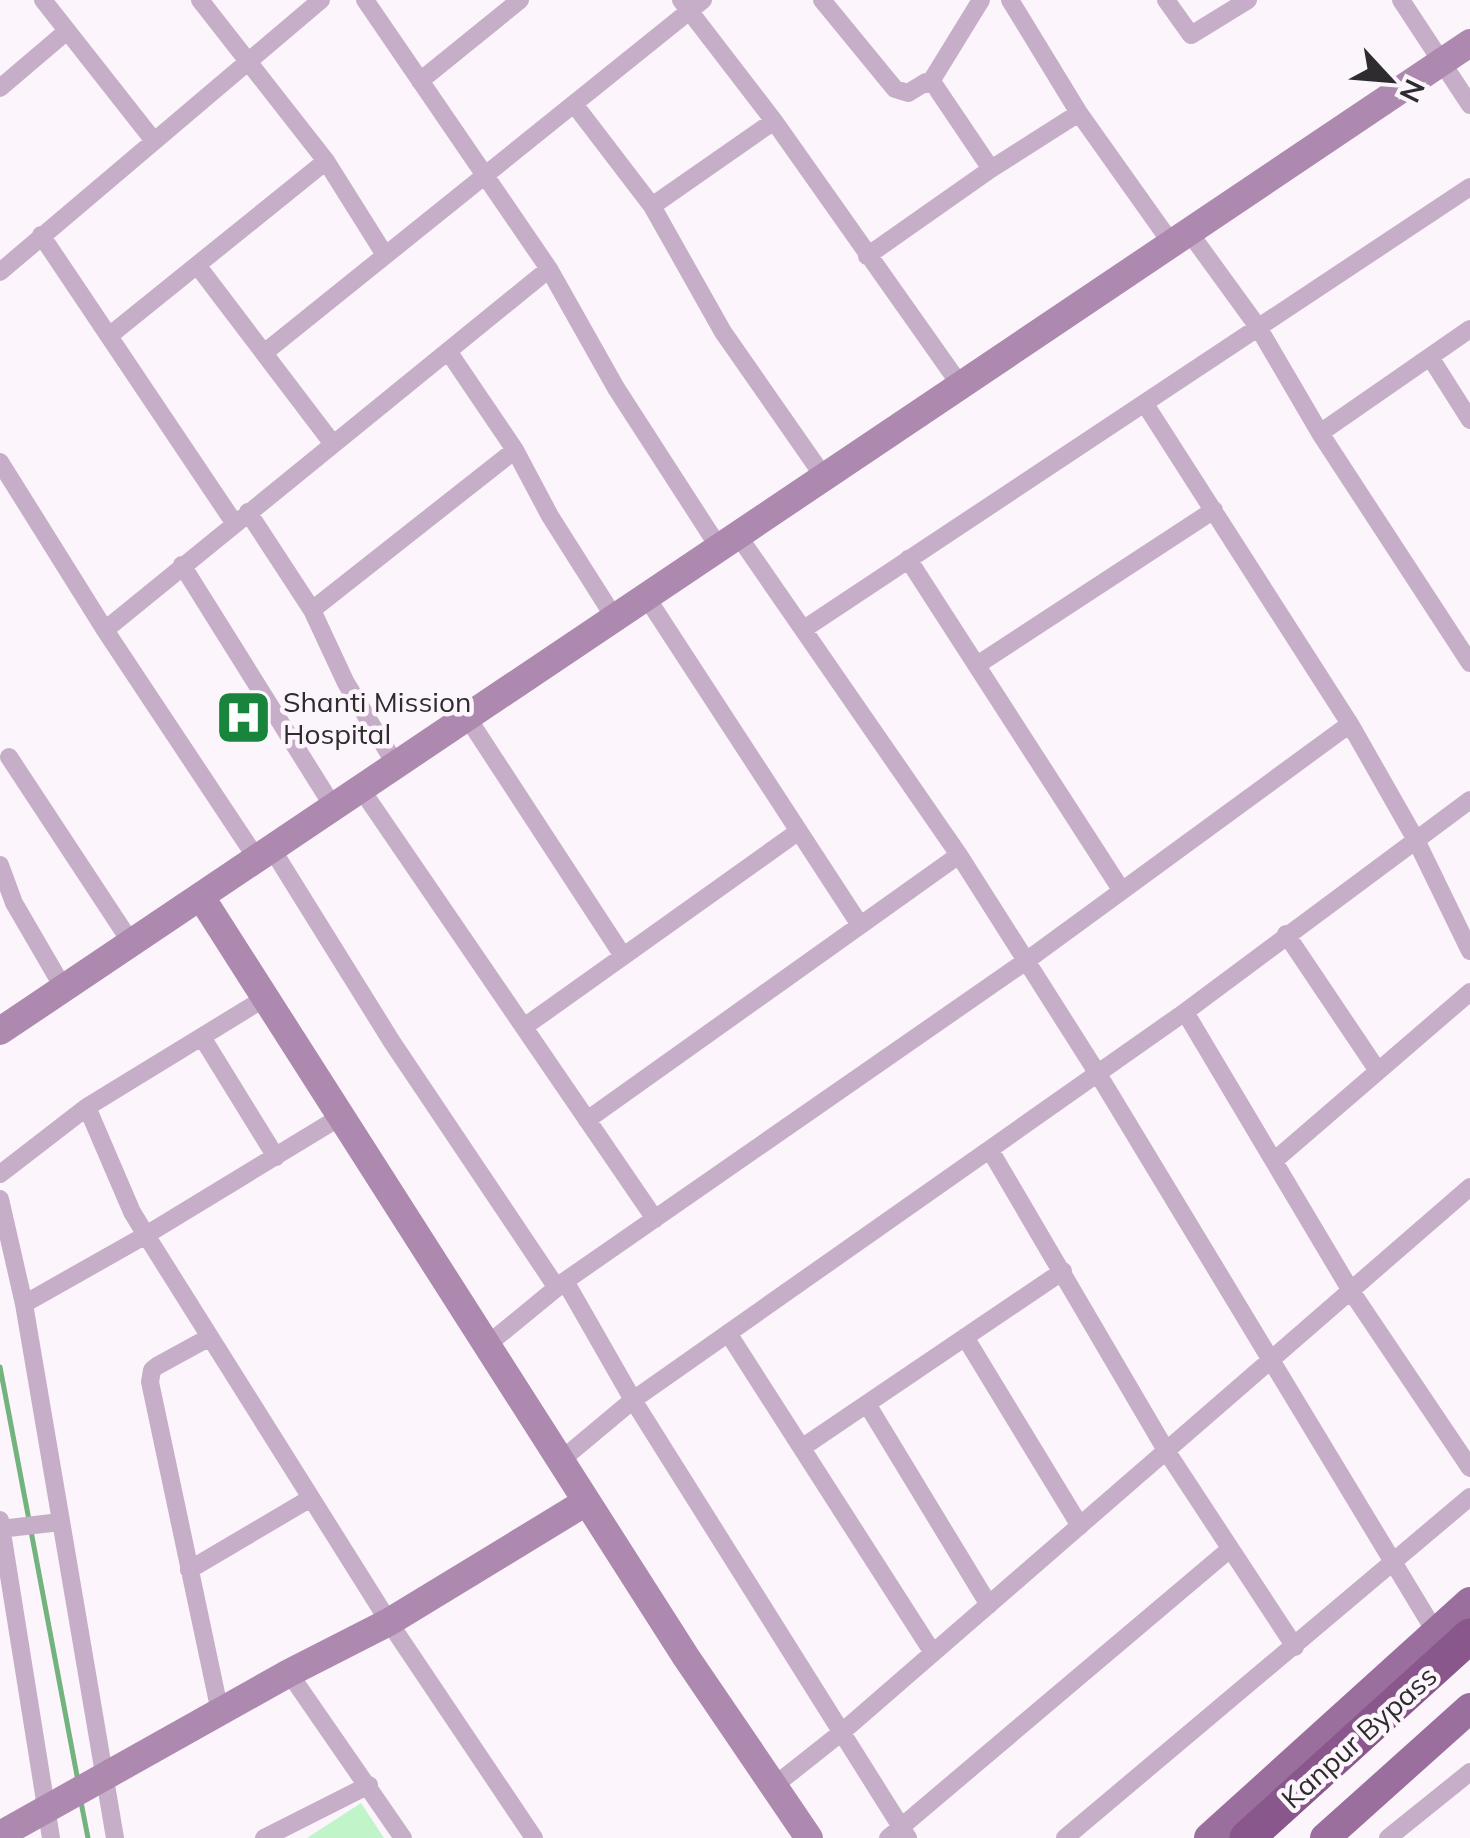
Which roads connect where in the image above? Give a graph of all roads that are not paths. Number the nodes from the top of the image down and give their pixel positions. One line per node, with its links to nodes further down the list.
1 (43, 0): 13 (street)
2 (200, 0): 15 (street)
3 (321, 0): 15 (street)
4 (365, 0): 17 (street)
5 (520, 0): 17 (street)
6 (823, 0): 18 (street)
7 (981, 0): 18 (street)
8 (1010, 0): 22 (street)
9 (1166, 0): 10 (street)
10 (1248, 0)
11 (1401, 0): 16 (street)
12 (691, 4): 20 (street); 23 (street)
13 (67, 30): 19 (street); 24 (street)
14 (1470, 43): 16 (street)
15 (250, 60): 24 (street); 25 (street)
16 (1442, 62): 21 (street); 31 (street)
17 (420, 81): 27 (street)
18 (930, 83): 26 (street)
19 (0, 88)
20 (574, 104): 27 (street); 29 (street)
21 (1470, 106)
22 (1079, 113): 26 (street); 31 (street)
23 (774, 121): 29 (street); 33 (street)
24 (154, 141): 30 (street)
25 (326, 161): 32 (street); 34 (street)
26 (991, 169): 33 (street)
27 (485, 176): 32 (street); 35 (street)
28 (1470, 187): 37 (street)
29 (652, 206): 50 (street)
30 (42, 236): 36 (street); 39 (street)
31 (1181, 238): 37 (street); 43 (street)
32 (385, 256): 41 (street)
33 (867, 256): 43 (street)
34 (198, 265): 39 (street); 41 (street)
35 (549, 269): 40 (street); 53 (street)
36 (0, 272)
37 (1258, 328): 44 (street); 46 (street)
38 (1470, 329): 42 (street)
39 (109, 336): 52 (street)
40 (448, 351): 47 (street); 48 (street)
41 (264, 353): 47 (street)
42 (1430, 356): 45 (street); 46 (street)
43 (961, 386): 50 (street)
44 (1145, 404): 51 (street); 54 (street)
45 (1470, 420)
46 (1320, 433): 61 (street)
47 (333, 444): 52 (street)
48 (515, 450): 57 (street); 58 (street)
49 (0, 462): 60 (street)
50 (824, 477): 53 (street)
51 (1214, 510): 62 (street); 64 (street)
52 (241, 518): 55 (street); 57 (street)
53 (727, 540): 56 (street); 59 (street)
54 (908, 560): 59 (street); 62 (street)
55 (182, 566): 60 (street); 69 (street)
56 (645, 595): 58 (street); 70 (street)
57 (312, 610): 66 (street)
58 (614, 616): 63 (street)
59 (804, 629): 73 (street)
60 (105, 630): 72 (street)
61 (1470, 663)
62 (977, 665): 75 (street)
63 (467, 717): 66 (street); 81 (street)
64 (1350, 724): 71 (street); 75 (street)
65 (9, 757): 79 (street)
66 (396, 765): 67 (street)
67 (361, 789): 69 (street); 87 (street)
68 (1470, 800): 71 (street)
69 (334, 808): 72 (street)
70 (798, 830): 77 (street); 81 (street)
71 (1416, 840): 78 (street); 80 (street)
72 (265, 854): 76 (street); 104 (street)
73 (959, 854): 77 (street); 82 (street)
74 (0, 865): 83 (street)
75 (1122, 890): 82 (street)
76 (202, 897): 79 (street); 85 (street)
77 (860, 925): 94 (street)
78 (1286, 934): 86 (street); 90 (street)
79 (132, 944): 83 (street)
80 (1470, 951)
81 (624, 956): 87 (street)
82 (1026, 961): 91 (street); 101 (street)
83 (64, 989): 88 (street)
84 (1470, 992): 90 (street)
85 (265, 998): 89 (street); 93 (street)
86 (1186, 1012): 91 (street); 97 (street)
87 (524, 1027): 94 (street)
88 (0, 1031)
89 (202, 1037): 92 (street); 96 (street)
90 (1378, 1071): 97 (street)
91 (1098, 1074): 95 (street); 111 (street)
92 (87, 1107): 98 (street); 102 (street)
93 (340, 1118): 96 (street); 110 (street)
94 (587, 1120): 101 (street)
95 (990, 1150): 103 (street); 107 (street)
96 (276, 1156): 102 (street)
97 (1274, 1161): 105 (street)
98 (0, 1174)
99 (1470, 1187): 105 (street)
100 (0, 1199): 106 (street)
101 (655, 1219): 104 (street)
102 (146, 1235): 106 (street); 108 (street)
103 (1063, 1271): 109 (street); 115 (street)
104 (561, 1285): 110 (street); 112 (street)
105 (1352, 1291): 111 (street); 117 (street)
106 (24, 1304): 121 (street)
107 (728, 1333): 112 (street); 114 (street)
108 (210, 1337): 119 (street); 126 (street)
109 (965, 1337): 113 (street); 122 (street)
110 (486, 1344): 116 (street)
111 (1272, 1361): 115 (street); 125 (street)
112 (633, 1400): 116 (street); 137 (street)
113 (867, 1404): 114 (street); 128 (street)
114 (803, 1447): 132 (street)
115 (1166, 1452): 122 (street); 124 (street)
116 (560, 1461): 120 (street)
117 (1470, 1468)
118 (1470, 1497): 125 (street)
119 (312, 1498): 126 (street); 129 (street)
120 (586, 1502): 129 (street); 141 (street)
121 (54, 1522): 123 (street); 139 (street)
122 (1080, 1526): 128 (street)
123 (4, 1527): 142 (street)
124 (1230, 1549): 131 (street); 144 (street)
125 (1394, 1563): 130 (street); 131 (street)
126 (189, 1570): 136 (street)
127 (1470, 1602): 130 (main road)
128 (989, 1606): 132 (street)
129 (389, 1622): 134 (street); 149 (street)
130 (1453, 1634): 152 (main road); 153 (highway, Kanpur Bypass)
131 (1294, 1647): 151 (street)
132 (933, 1653): 137 (street)
133 (1470, 1665): 154 (highway, Kanpur Bypass)
134 (289, 1673): 136 (street); 140 (street)
135 (1470, 1708): 155 (main road)
136 (220, 1712): 139 (street)
137 (842, 1732): 141 (street); 144 (street)
138 (1470, 1772): 145 (street)
139 (96, 1782): 142 (street); 146 (street)
140 (369, 1784): 147 (street); 148 (street)
141 (775, 1785): 150 (street)
142 (50, 1818): 143 (street)
143 (0, 1834)
144 (899, 1834)
145 (1400, 1834)
146 (116, 1838)
147 (264, 1838)
148 (404, 1838)
149 (534, 1838)
150 (809, 1838)
151 (1065, 1838)
152 (1210, 1838)
153 (1247, 1838)
154 (1280, 1838)
155 (1325, 1838)

